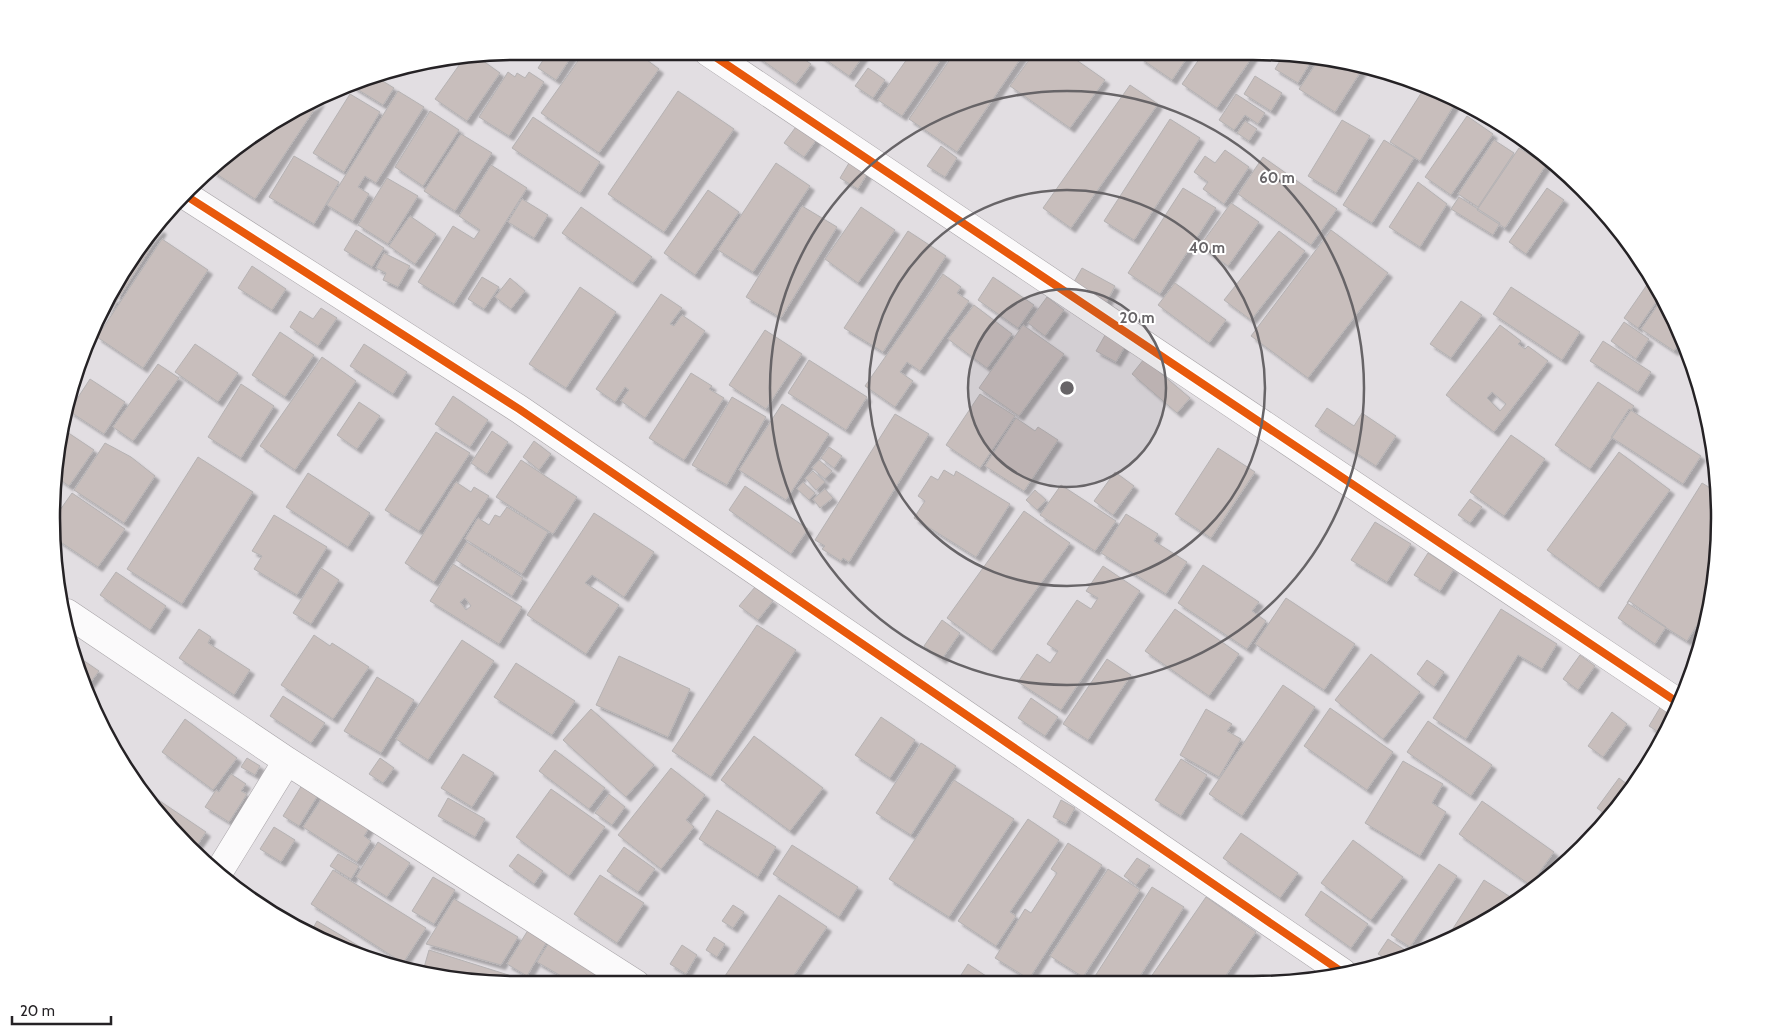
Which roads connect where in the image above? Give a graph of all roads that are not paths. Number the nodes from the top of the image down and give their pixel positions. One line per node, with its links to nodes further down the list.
1 (720, 60): 4 (street)
2 (190, 198): 7 (street)
3 (71, 616): 5 (street)
4 (1673, 699)
5 (287, 761): 6 (street); 8 (street)
6 (222, 867)
7 (1336, 968)
8 (623, 976)

